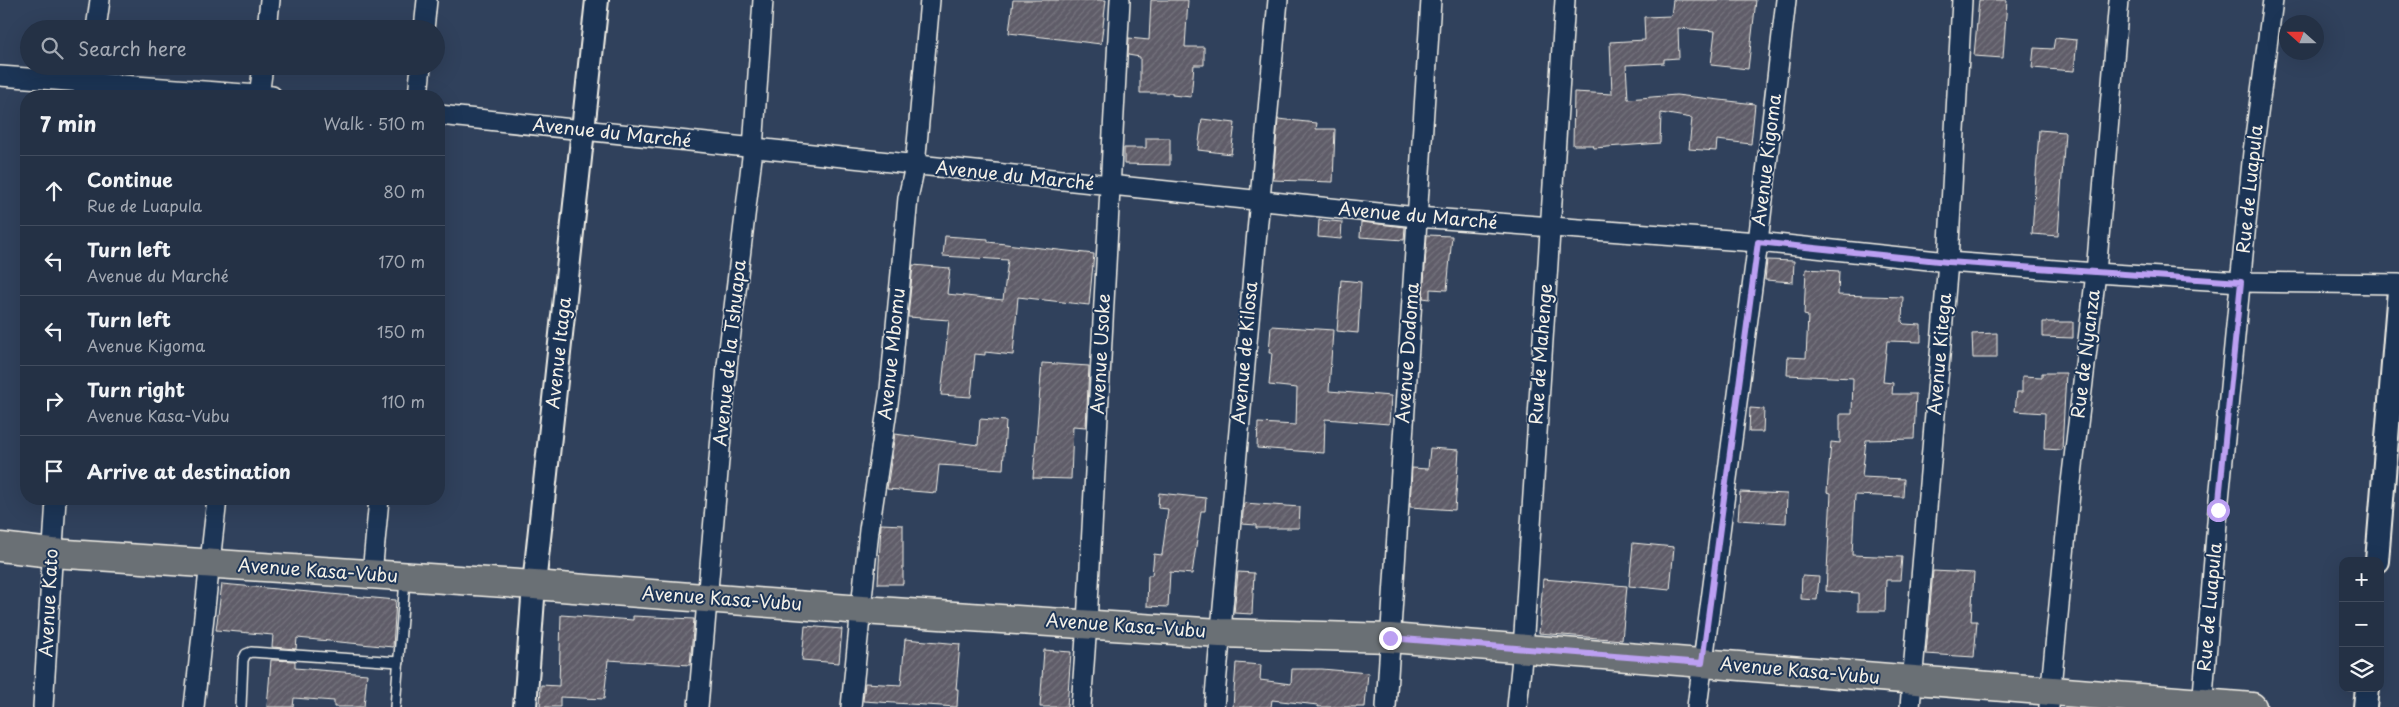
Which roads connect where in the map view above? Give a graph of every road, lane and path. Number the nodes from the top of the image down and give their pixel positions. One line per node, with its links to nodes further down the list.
1 (100, 0): 15 (street)
2 (270, 0): 16 (street)
3 (427, 0): 17 (street)
4 (596, 0): 26 (street, Avenue Itaga)
5 (763, 0): 27 (street, Avenue de la Tshuapa)
6 (930, 0): 28 (street, Avenue Mbomu)
7 (1120, 0): 29 (street, Avenue Usoke)
8 (1278, 0): 30 (street, Avenue de Kilosa)
9 (1431, 0): 31 (street, Avenue Dodoma)
10 (1565, 0): 32 (street, Rue de Mahenge)
11 (1786, 0): 33 (street, Avenue Kigoma)
12 (1962, 0): 34 (street, Avenue Kitega)
13 (2120, 0): 35 (street, Rue de Nyanza)
14 (2273, 0): 36 (street, Rue de Luapula)
15 (97, 20)
16 (268, 20)
17 (425, 20)
18 (263, 75): 23 (street)
19 (420, 75): 24 (street)
20 (0, 76): 21 (street)
21 (90, 82): 22 (street)
22 (189, 90)
23 (264, 90)
24 (419, 90)
25 (445, 116): 26 (street, Avenue du Marché)
26 (584, 131): 27 (street, Avenue du Marché); 48 (street, Avenue Itaga)
27 (753, 149): 28 (street, Avenue du Marché); 49 (street, Avenue de la Tshuapa)
28 (915, 166): 29 (street, Avenue du Marché); 50 (street, Avenue Mbomu)
29 (1110, 185): 30 (street, Avenue du Marché); 51 (street, Avenue Usoke)
30 (1259, 202): 31 (street, Avenue du Marché); 52 (street, Avenue de Kilosa)
31 (1417, 217): 32 (street, Avenue du Marché); 53 (street, Avenue Dodoma)
32 (1549, 227): 33 (street, Avenue du Marché); 54 (street, Rue de Mahenge)
33 (1758, 242): 34 (street, Avenue du Marché); 56 (street, Avenue Kigoma)
34 (1948, 262): 35 (street, Avenue du Marché); 57 (street, Avenue Kitega)
35 (2096, 273): 36 (street, Avenue du Marché); 59 (street, Rue de Nyanza)
36 (2241, 282): 37 (street, Avenue du Marché); 60 (street, Rue de Luapula)
37 (2399, 284)
38 (2399, 290): 44 (street)
39 (56, 505): 43 (street, Avenue Kato)
40 (215, 505): 45 (street)
41 (378, 505): 46 (street)
42 (0, 546): 43 (main road, Avenue Kasa-Vubu)
43 (52, 553): 45 (main road, Avenue Kasa-Vubu); 61 (street, Avenue Kato)
44 (2377, 557)
45 (210, 564): 46 (main road, Avenue Kasa-Vubu); 62 (street)
46 (372, 574): 47 (main road, Avenue Kasa-Vubu)
47 (405, 577): 48 (main road, Avenue Kasa-Vubu); 55 (lane)
48 (534, 585): 49 (main road, Avenue Kasa-Vubu); 65 (street, Avenue Itaga)
49 (708, 598): 50 (main road, Avenue Kasa-Vubu); 66 (street, Avenue de la Tshuapa)
50 (862, 610): 51 (main road, Avenue Kasa-Vubu); 67 (street, Avenue Mbomu)
51 (1087, 624): 52 (main road, Avenue Kasa-Vubu); 68 (street, Avenue Usoke)
52 (1220, 633): 53 (main road, Avenue Kasa-Vubu); 69 (street, Avenue de Kilosa)
53 (1390, 638): 54 (main road, Avenue Kasa-Vubu); 70 (street, Avenue Dodoma)
54 (1523, 649): 56 (main road, Avenue Kasa-Vubu); 71 (street, Rue de Mahenge)
55 (399, 662): 63 (lane); 64 (lane)
56 (1702, 663): 57 (main road, Avenue Kasa-Vubu); 72 (street, Avenue Kigoma)
57 (1912, 680): 59 (main road, Avenue Kasa-Vubu); 73 (street, Avenue Kitega)
58 (2367, 692): 75 (street)
59 (2050, 699): 60 (main road, Avenue Kasa-Vubu)
60 (2202, 705): 74 (main road, Avenue Kasa-Vubu)
61 (43, 707)
62 (194, 707)
63 (241, 707)
64 (395, 707)
65 (525, 707)
66 (698, 707)
67 (851, 707)
68 (1081, 707)
69 (1214, 707)
70 (1386, 707)
71 (1517, 707)
72 (1697, 707)
73 (1910, 707)
74 (2252, 707)
75 (2365, 707)

